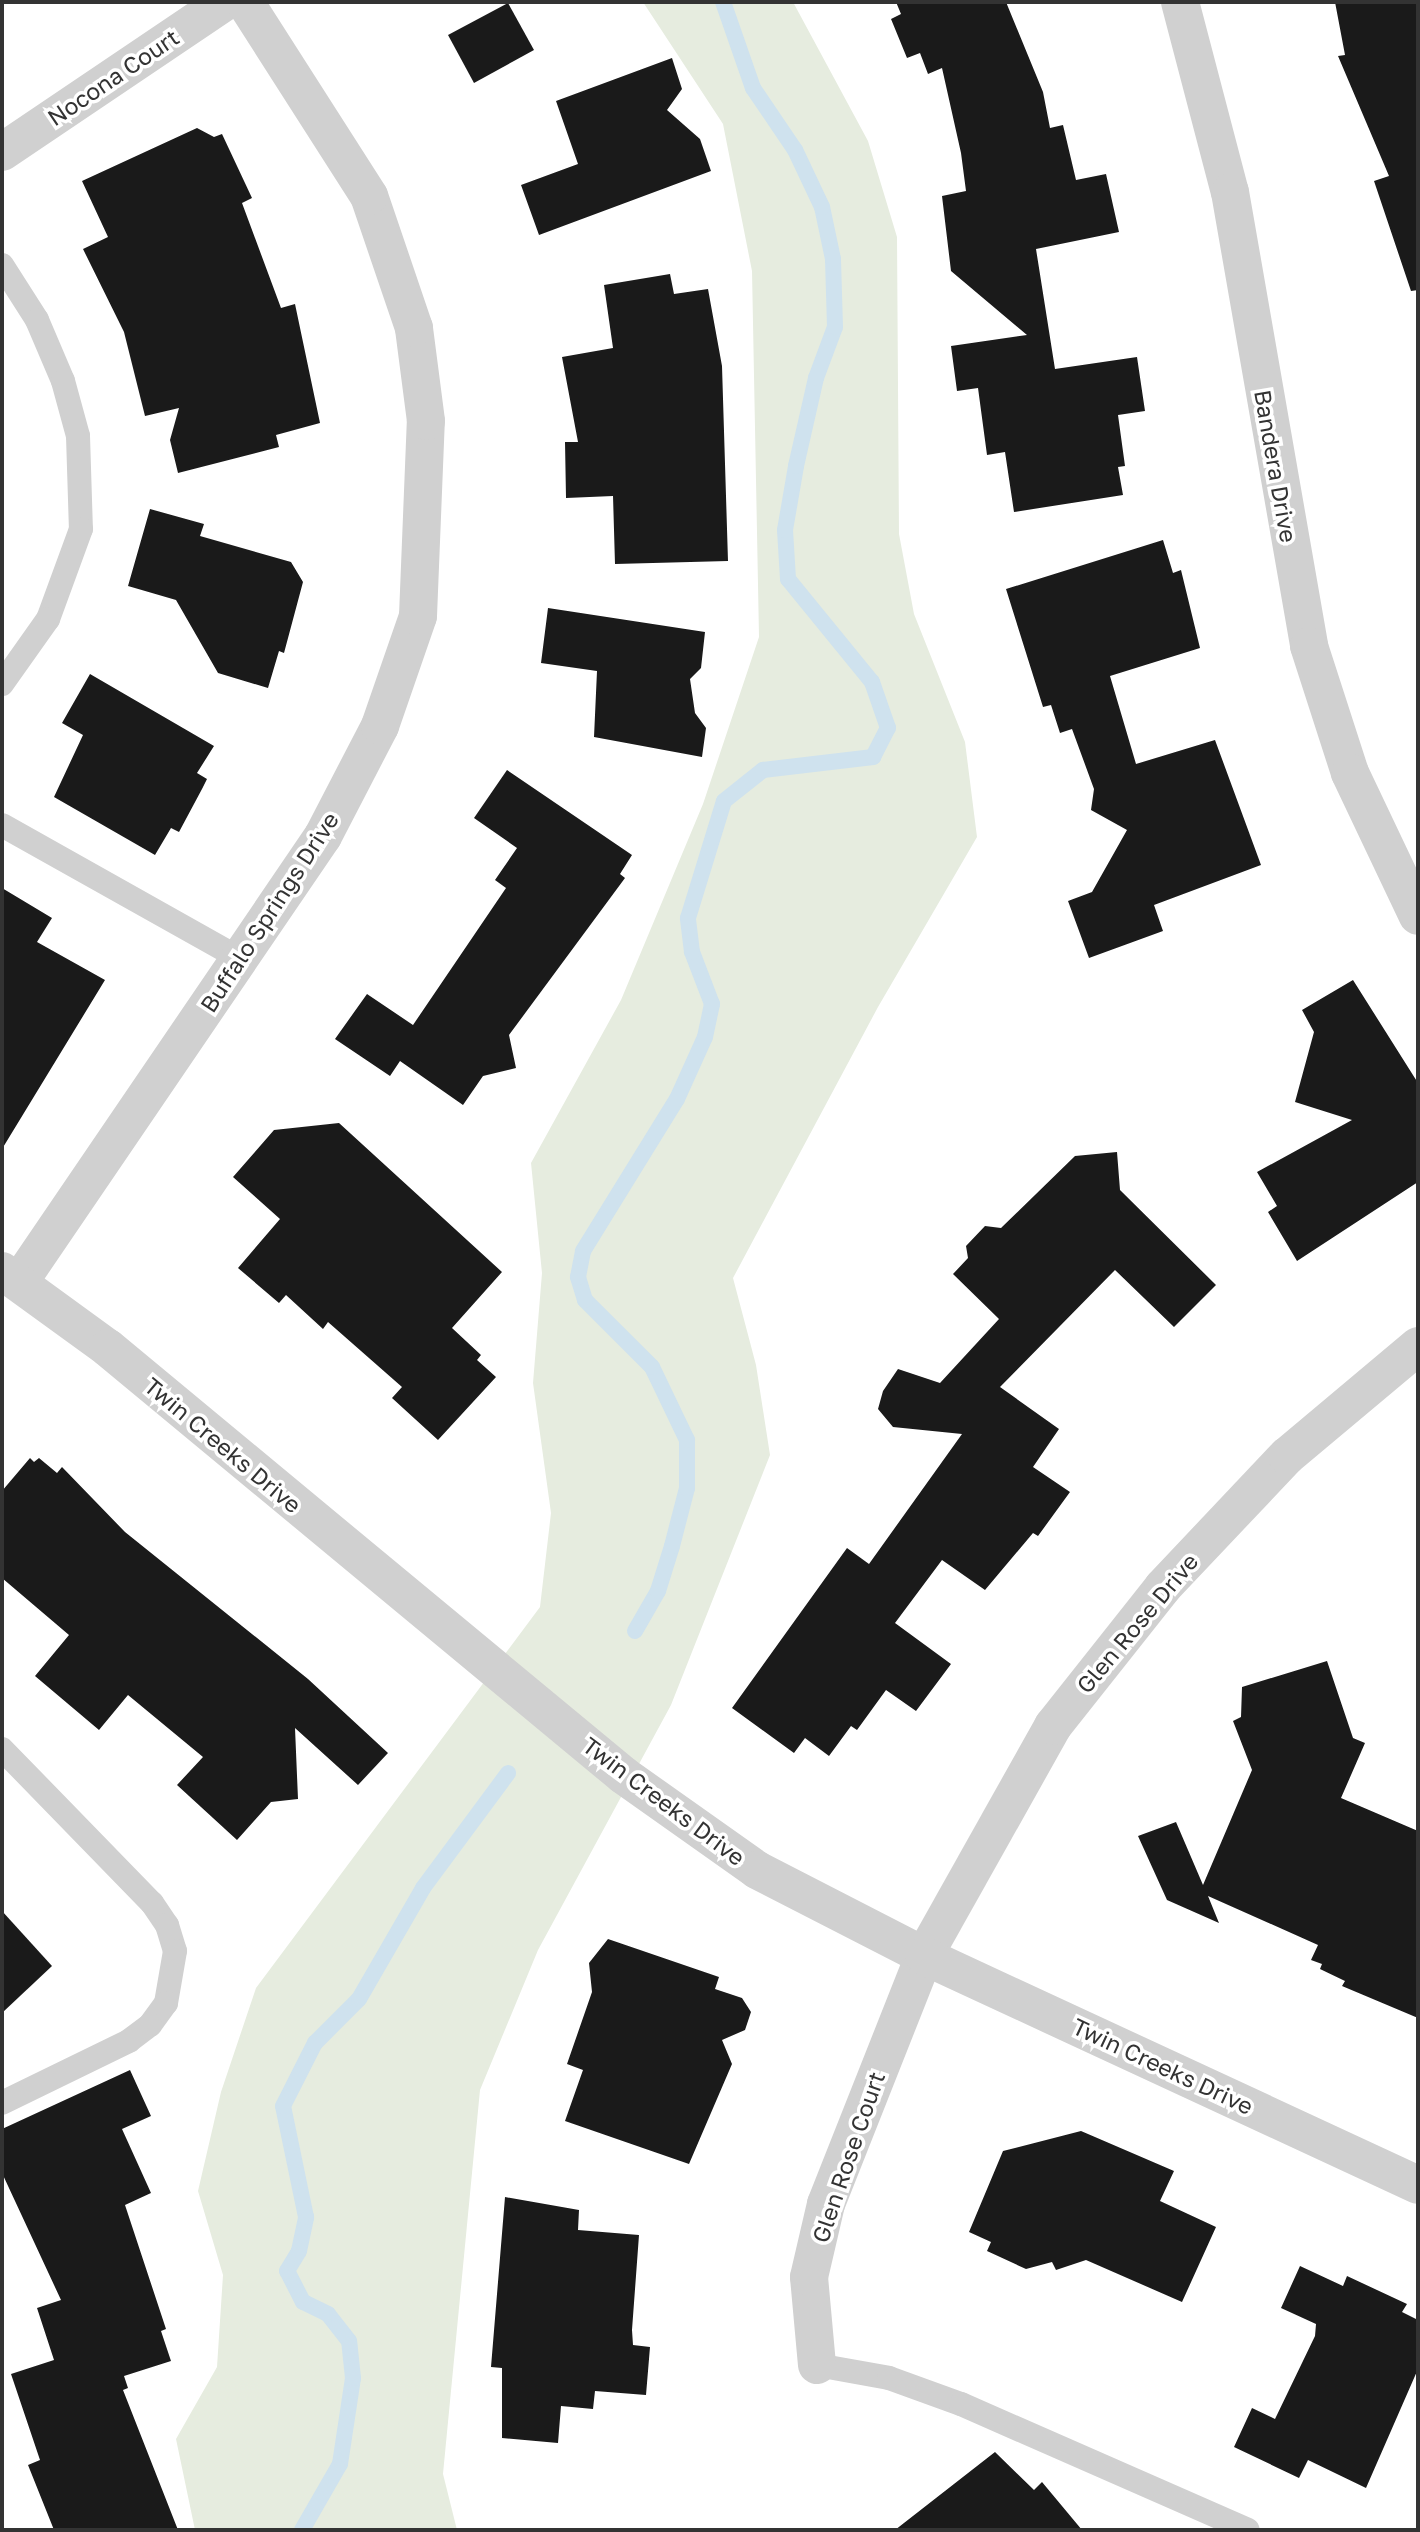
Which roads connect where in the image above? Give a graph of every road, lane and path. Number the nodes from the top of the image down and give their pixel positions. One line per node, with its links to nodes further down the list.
1 (224, 2): 4 (street, Nocona Court)
2 (245, 2): 9 (street, Buffalo Springs Drive)
3 (1180, 2): 8 (street, Bandera Drive)
4 (2, 152)
5 (2, 265): 6 (lane)
6 (2, 684)
7 (2, 825): 9 (lane)
8 (1414, 899)
9 (241, 959): 10 (street, Buffalo Springs Drive)
10 (11, 1276): 13 (street, Twin Creeks Drive)
11 (1418, 1346): 13 (street, Glen Rose Drive)
12 (2, 1749): 14 (lane)
13 (924, 1956): 15 (street, Twin Creeks Drive); 16 (street, Glen Rose Court)
14 (2, 2103)
15 (1418, 2185)
16 (817, 2365): 17 (lane)
17 (1248, 2530)

